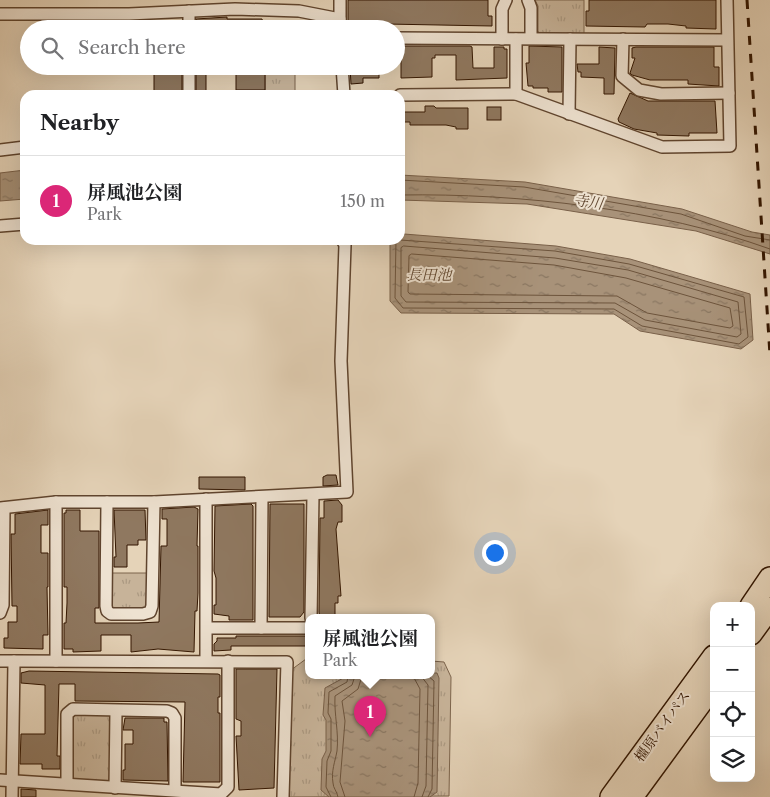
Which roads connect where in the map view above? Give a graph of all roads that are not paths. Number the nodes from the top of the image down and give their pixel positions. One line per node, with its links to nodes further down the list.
1 (340, 0): 10 (street)
2 (506, 0): 13 (street)
3 (528, 0): 12 (street)
4 (727, 0): 17 (street)
5 (235, 4): 6 (street); 9 (street)
6 (189, 11): 7 (street); 8 (street)
7 (0, 14)
8 (189, 20)
9 (327, 20)
10 (340, 20)
11 (405, 38): 13 (street)
12 (531, 38): 14 (street); 15 (street)
13 (502, 39): 14 (street)
14 (516, 39): 23 (street)
15 (570, 39): 16 (street); 25 (street)
16 (623, 39): 17 (street); 22 (street)
17 (727, 40): 22 (street)
18 (189, 75): 20 (street)
19 (343, 75): 21 (street)
20 (188, 90)
21 (344, 90)
22 (729, 93): 25 (street)
23 (516, 94): 24 (street); 25 (street)
24 (405, 95)
25 (569, 114)
26 (20, 148): 27 (street)
27 (0, 150)
28 (20, 224): 29 (street)
29 (0, 226)
30 (345, 245): 31 (street)
31 (313, 495): 32 (street); 41 (street)
32 (262, 497): 33 (street); 44 (street)
33 (206, 499): 36 (street); 43 (street)
34 (56, 502): 35 (street); 37 (street); 48 (street)
35 (107, 502): 36 (street); 36 (street)
36 (154, 502)
37 (2, 508): 40 (street)
38 (770, 578): 42 (highway)
39 (770, 584): 42 (highway)
40 (0, 613)
41 (311, 614)
42 (760, 619)
43 (207, 628): 44 (street); 49 (street)
44 (261, 628): 45 (street)
45 (305, 628)
46 (0, 661): 47 (street)
47 (14, 661): 48 (street); 57 (street)
48 (56, 661): 49 (street)
49 (206, 661): 50 (street)
50 (228, 661): 60 (street); 62 (street)
51 (710, 661): 63 (highway, 橿原バイパス)
52 (710, 666): 63 (highway)
53 (710, 690): 64 (highway)
54 (710, 697): 65 (highway, 橿原バイパス)
55 (116, 711): 58 (street); 59 (street); 60 (street)
56 (0, 780): 57 (street)
57 (13, 780): 58 (street); 61 (street)
58 (67, 784): 59 (street)
59 (115, 788): 60 (street)
60 (175, 790)
61 (12, 797)
62 (283, 797)
63 (613, 797)
64 (632, 797)
65 (636, 797)

